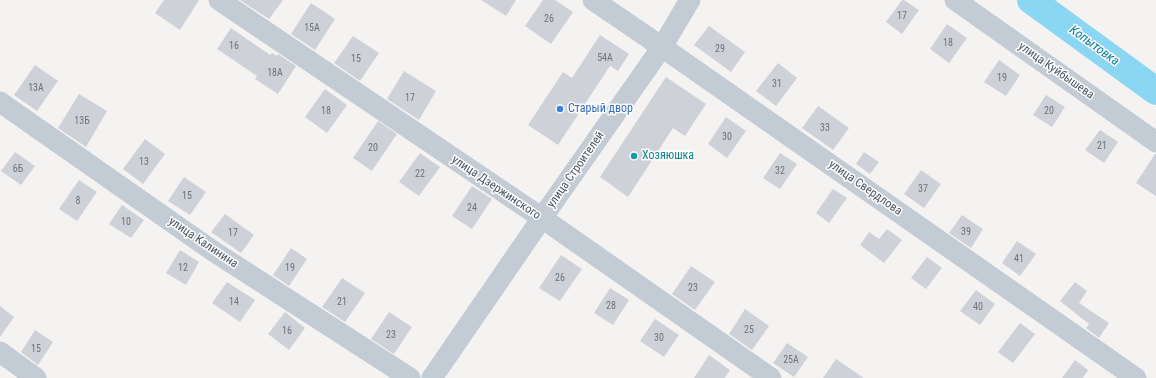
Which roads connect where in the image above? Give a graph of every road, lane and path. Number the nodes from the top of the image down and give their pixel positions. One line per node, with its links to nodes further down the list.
1 (219, 0): 8 (street, улица Дзержинского)
2 (593, 0): 5 (street, улица Свердлова)
3 (690, 0): 5 (street, улица Строителей)
4 (955, 0): 7 (street, улица Куйбышева)
5 (662, 47): 8 (street, улица Строителей); 14 (street, улица Свердлова)
6 (0, 102): 11 (street, улица Калинина)
7 (1156, 142)
8 (542, 218): 12 (street, улица Строителей); 13 (street, улица Дзержинского)
9 (0, 352): 10 (street)
10 (36, 378)
11 (410, 378)
12 (432, 378)
13 (771, 378)
14 (1136, 378)

